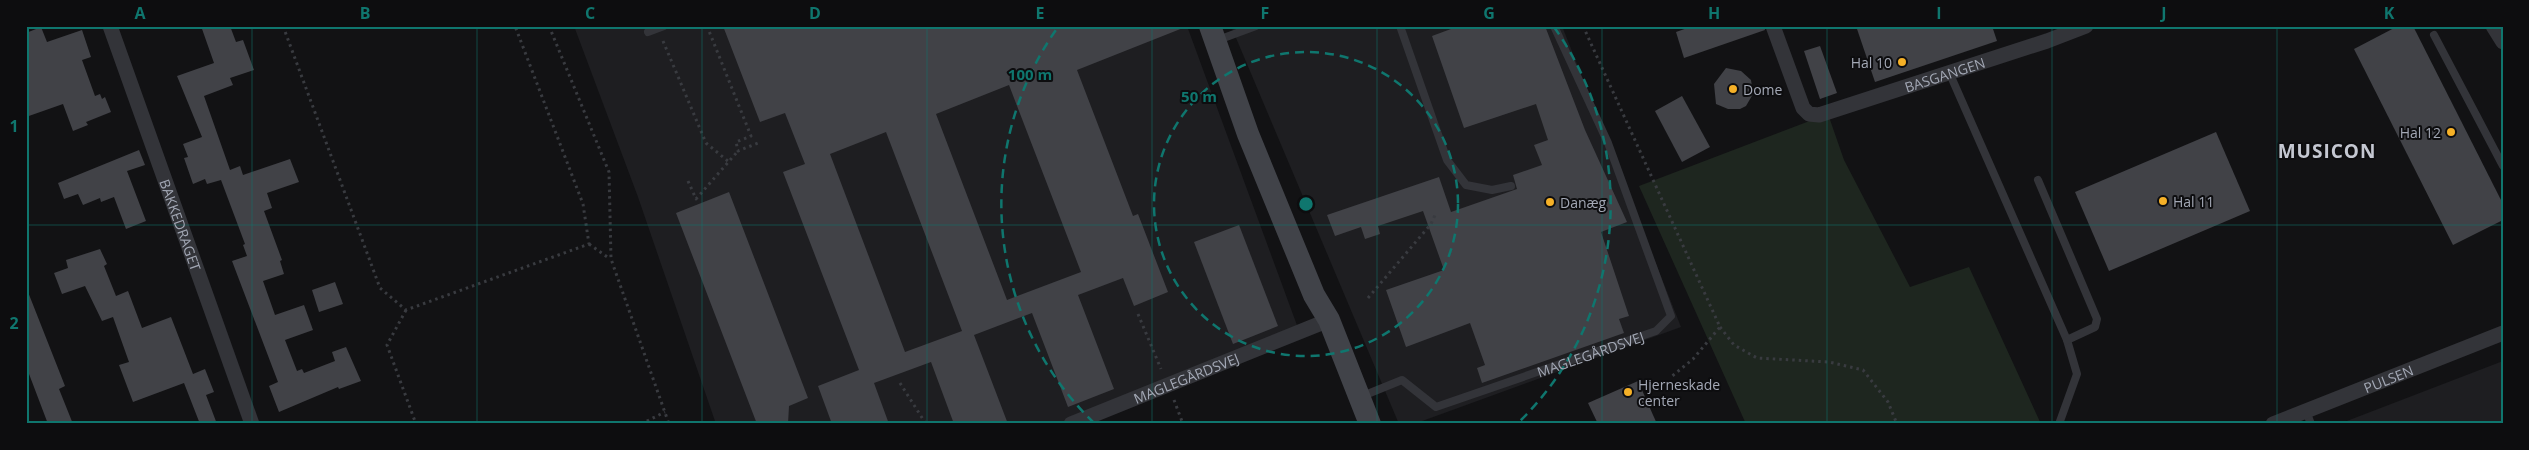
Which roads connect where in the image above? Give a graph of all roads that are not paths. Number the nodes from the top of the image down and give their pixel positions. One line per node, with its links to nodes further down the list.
1 (110, 26): 22 (street, BAKKEDRAGET)
2 (1256, 26): 10 (lane)
3 (1400, 26): 16 (lane)
4 (1554, 26): 20 (lane, MAGLEGÅRDSVEJ)
5 (1773, 26): 13 (street, BASGANGEN)
6 (2086, 26): 13 (street, BASGANGEN)
7 (2493, 26): 12 (street)
8 (661, 27): 9 (lane)
9 (648, 32)
10 (1212, 34): 17 (street)
11 (2434, 34): 14 (lane)
12 (2503, 42)
13 (1949, 72): 19 (lane)
14 (2503, 166)
15 (2038, 180): 19 (lane)
16 (1511, 186)
17 (1329, 320): 20 (street); 23 (street, MAGLEGÅRDSVEJ)
18 (2503, 333): 21 (street, PULSEN)
19 (2067, 340): 25 (lane)
20 (1358, 398): 24 (street)
21 (2308, 417): 26 (street, PULSEN)
22 (252, 424)
23 (1071, 424)
24 (1370, 424)
25 (2059, 424)
26 (2273, 424)

